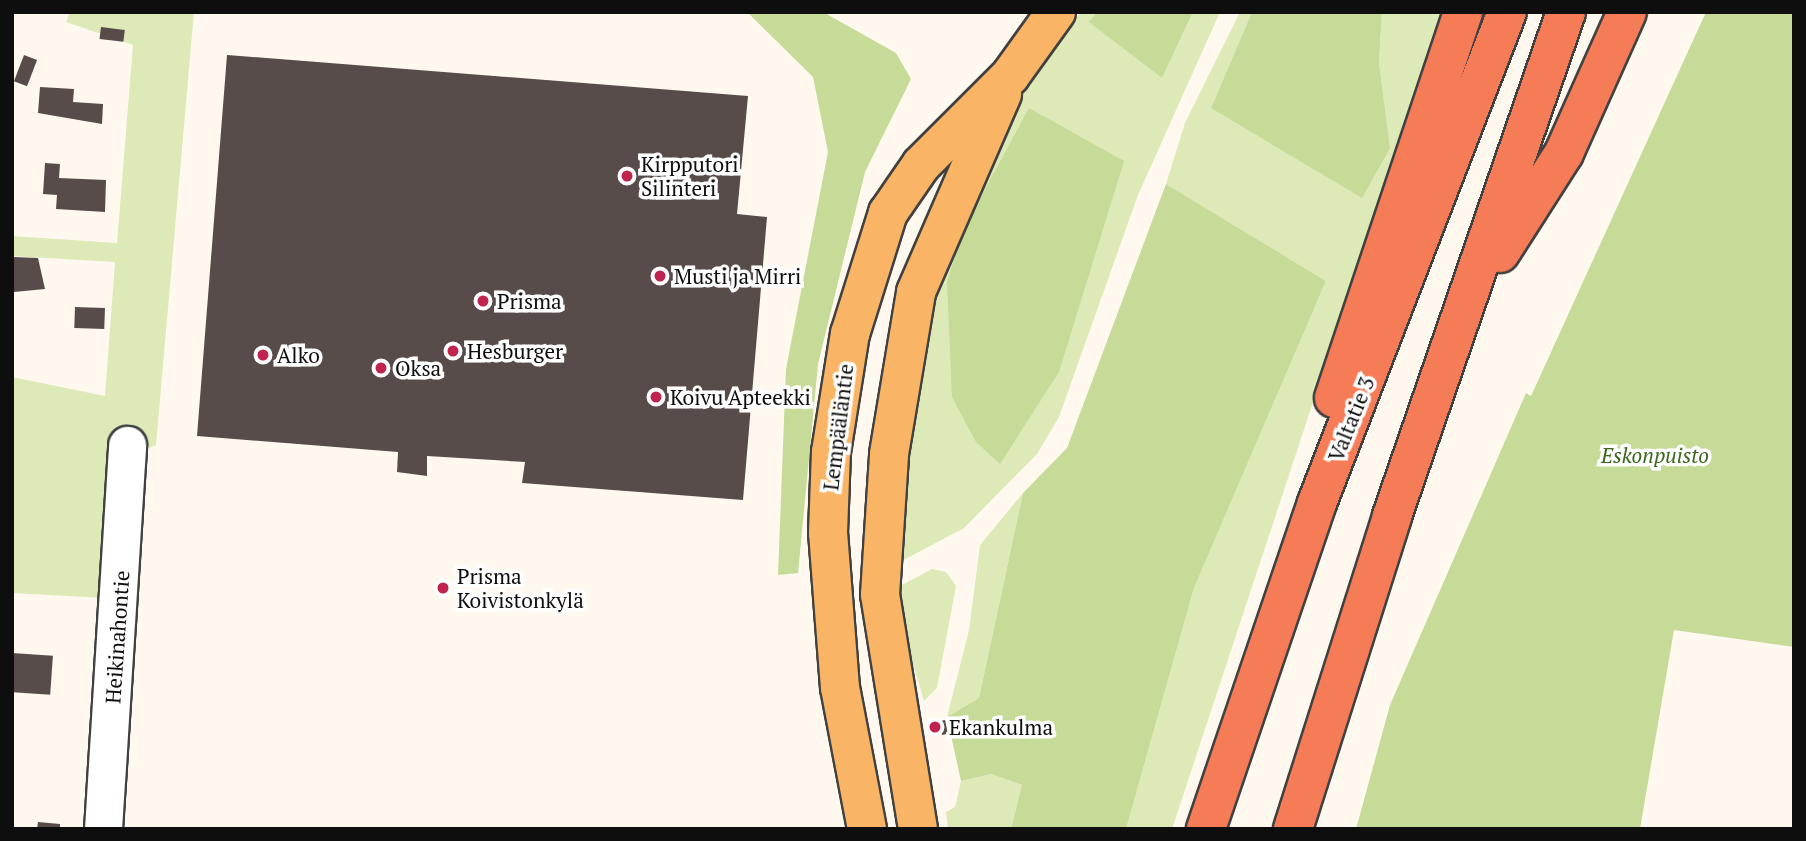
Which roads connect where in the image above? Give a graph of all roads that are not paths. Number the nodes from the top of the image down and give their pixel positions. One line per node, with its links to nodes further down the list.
1 (1056, 12): 6 (main road, Lempääläntie)
2 (1463, 12): 9 (highway)
3 (1507, 12): 9 (highway, Valtatie 3)
4 (1566, 12): 7 (highway)
5 (1627, 12): 7 (highway)
6 (1010, 76): 11 (main road, Lempääläntie); 12 (main road, Lempääläntie)
7 (1472, 296): 14 (highway)
8 (127, 445): 10 (street, Heikinahontie)
9 (1317, 503): 13 (highway, Valtatie 3)
10 (103, 829)
11 (867, 829)
12 (918, 829)
13 (1206, 829)
14 (1293, 829)

